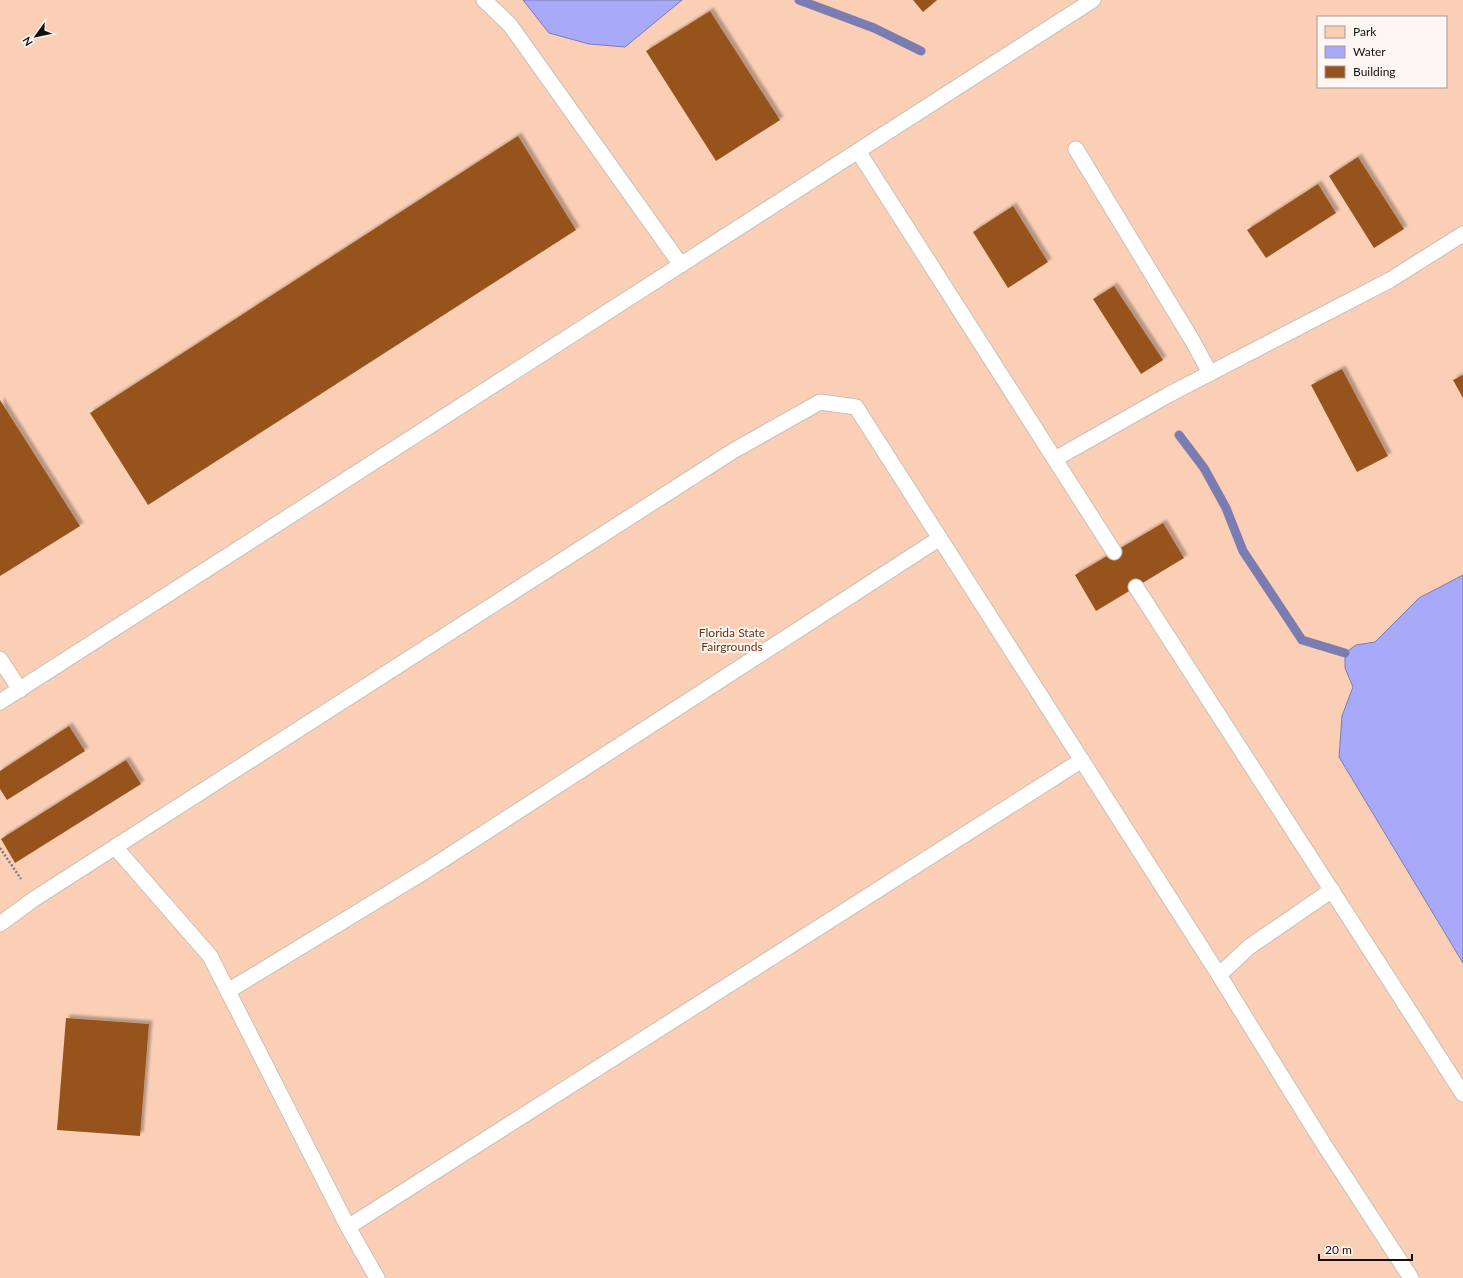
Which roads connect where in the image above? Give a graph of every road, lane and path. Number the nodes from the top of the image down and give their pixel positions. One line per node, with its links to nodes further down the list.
1 (484, 0): 6 (lane)
2 (1093, 0): 4 (lane)
3 (1076, 149): 7 (lane)
4 (858, 151): 6 (lane); 8 (lane)
5 (1463, 234): 7 (lane)
6 (681, 265): 13 (lane)
7 (1210, 373): 8 (lane)
8 (1055, 459): 10 (lane)
9 (940, 538): 15 (lane); 16 (lane); 22 (lane)
10 (1114, 552)
11 (1136, 587): 18 (lane)
12 (0, 659): 13 (lane)
13 (20, 690): 14 (lane)
14 (0, 702)
15 (1082, 760): 21 (lane); 24 (lane)
16 (115, 847): 19 (lane); 22 (lane)
17 (0, 848): 19 (path)
18 (1332, 890): 21 (lane); 23 (lane)
19 (34, 899): 20 (lane)
20 (0, 924)
21 (1218, 975): 26 (lane)
22 (228, 991): 24 (lane)
23 (1463, 1094)
24 (348, 1227): 25 (lane)
25 (377, 1278)
26 (1411, 1278)

